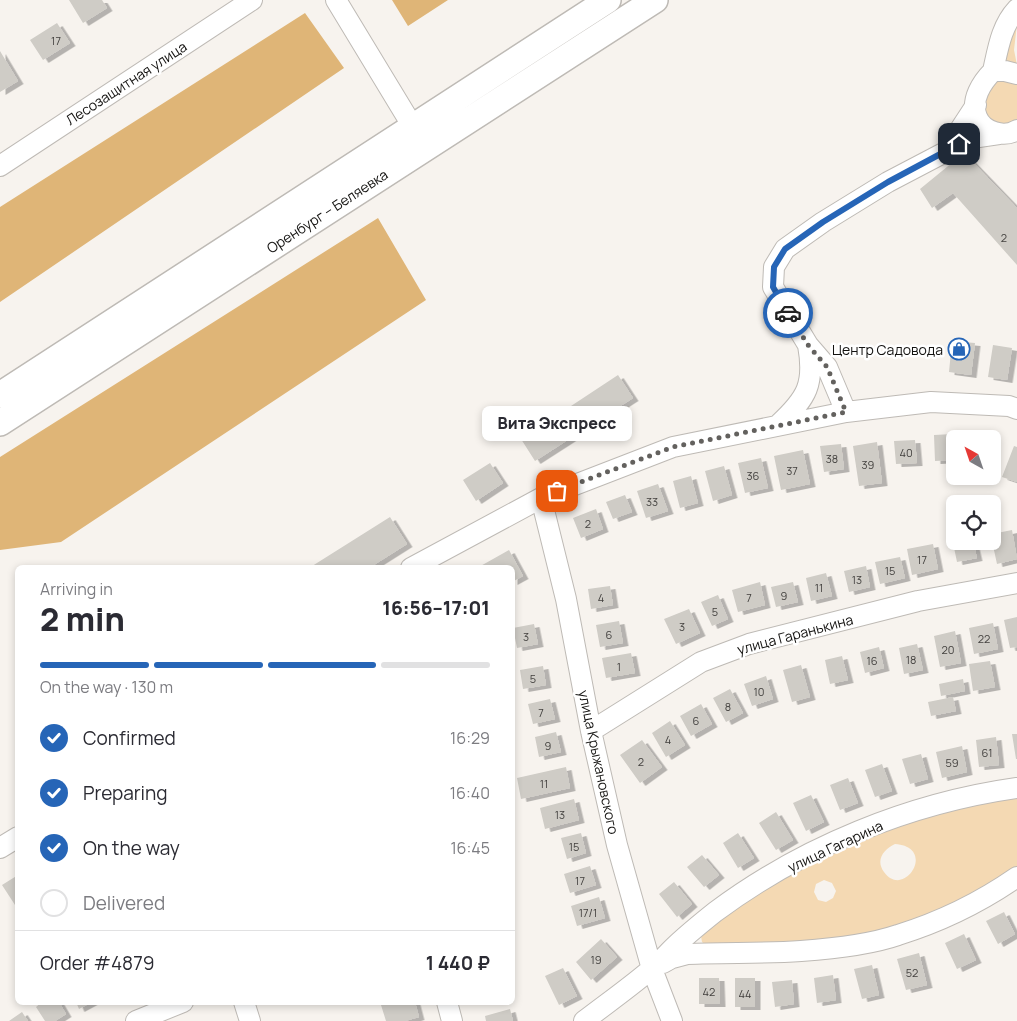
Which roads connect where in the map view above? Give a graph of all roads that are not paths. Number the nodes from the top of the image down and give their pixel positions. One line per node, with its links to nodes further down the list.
1 (252, 0): 12 (street, Лесозащитная улица)
2 (336, 0): 9 (street)
3 (608, 0): 9 (main road, Оренбург – Беляевка)
4 (655, 0): 17 (main road, Оренбург – Беляевка)
5 (1017, 8): 6 (street)
6 (993, 71): 7 (street); 8 (street)
7 (1017, 74)
8 (976, 104): 10 (street); 11 (street)
9 (413, 127): 14 (main road, Оренбург – Беляевка)
10 (1011, 135): 11 (street)
11 (946, 151): 13 (street)
12 (0, 166)
13 (808, 345): 16 (street); 18 (street)
14 (0, 394)
15 (1017, 409): 16 (street)
16 (846, 412): 18 (street)
17 (0, 423)
18 (779, 424): 19 (street)
19 (542, 498): 20 (street); 22 (street, улица Крыжановского)
20 (418, 565)
21 (1017, 583): 22 (street, улица Гаранькина)
22 (591, 731): 27 (street, улица Крыжановского)
23 (1017, 788): 27 (street, улица Гагарина)
24 (15, 838): 25 (street)
25 (0, 848)
26 (1017, 877): 27 (street, улица Гагарина)
27 (652, 969): 34 (street, улица Гагарина); 35 (street, улица Крыжановского)
28 (176, 1005): 31 (street)
29 (245, 1005): 32 (street)
30 (448, 1005): 33 (street)
31 (136, 1021)
32 (250, 1021)
33 (452, 1021)
34 (584, 1021)
35 (672, 1021)

